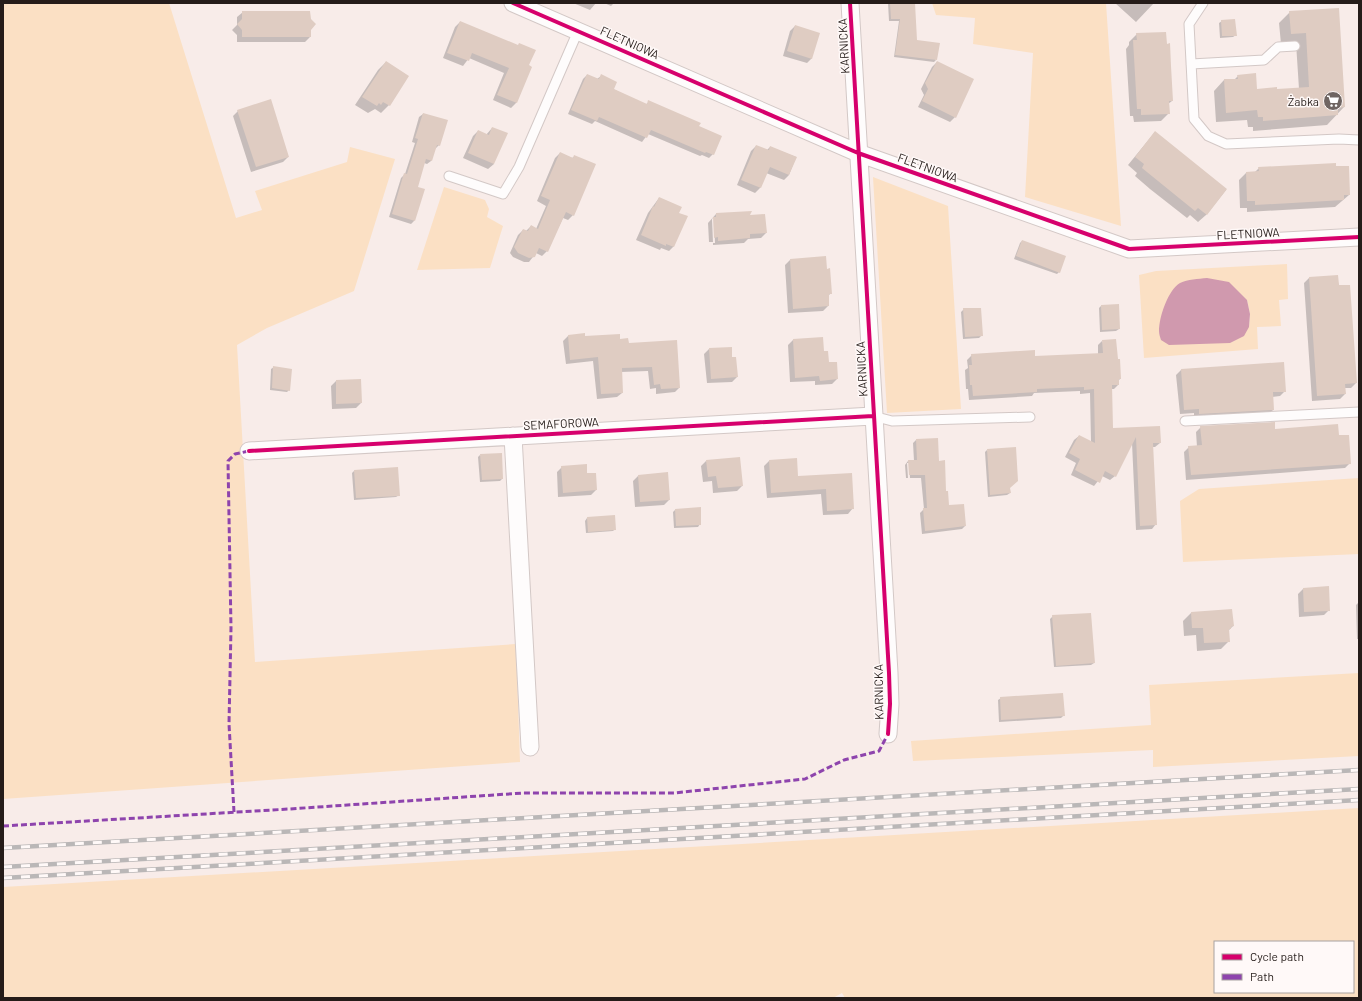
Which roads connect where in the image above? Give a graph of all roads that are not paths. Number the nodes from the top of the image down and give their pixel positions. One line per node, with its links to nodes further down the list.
1 (513, 3): 4 (street, FLETNIOWA)
2 (850, 3): 8 (street, KARNICKA)
3 (1204, 3): 6 (lane)
4 (578, 31): 8 (street, FLETNIOWA); 9 (lane)
5 (1295, 46): 6 (lane)
6 (1191, 64): 7 (lane)
7 (1359, 140)
8 (858, 152): 10 (street, FLETNIOWA); 12 (street, KARNICKA)
9 (449, 176)
10 (1359, 237)
11 (1359, 412): 14 (lane)
12 (873, 416): 13 (lane); 15 (street, SEMAFOROWA); 17 (street, KARNICKA)
13 (1030, 416)
14 (1184, 421)
15 (513, 436): 16 (street, SEMAFOROWA); 18 (street, SEMAFOROWA)
16 (249, 451)
17 (888, 734)
18 (530, 747)

